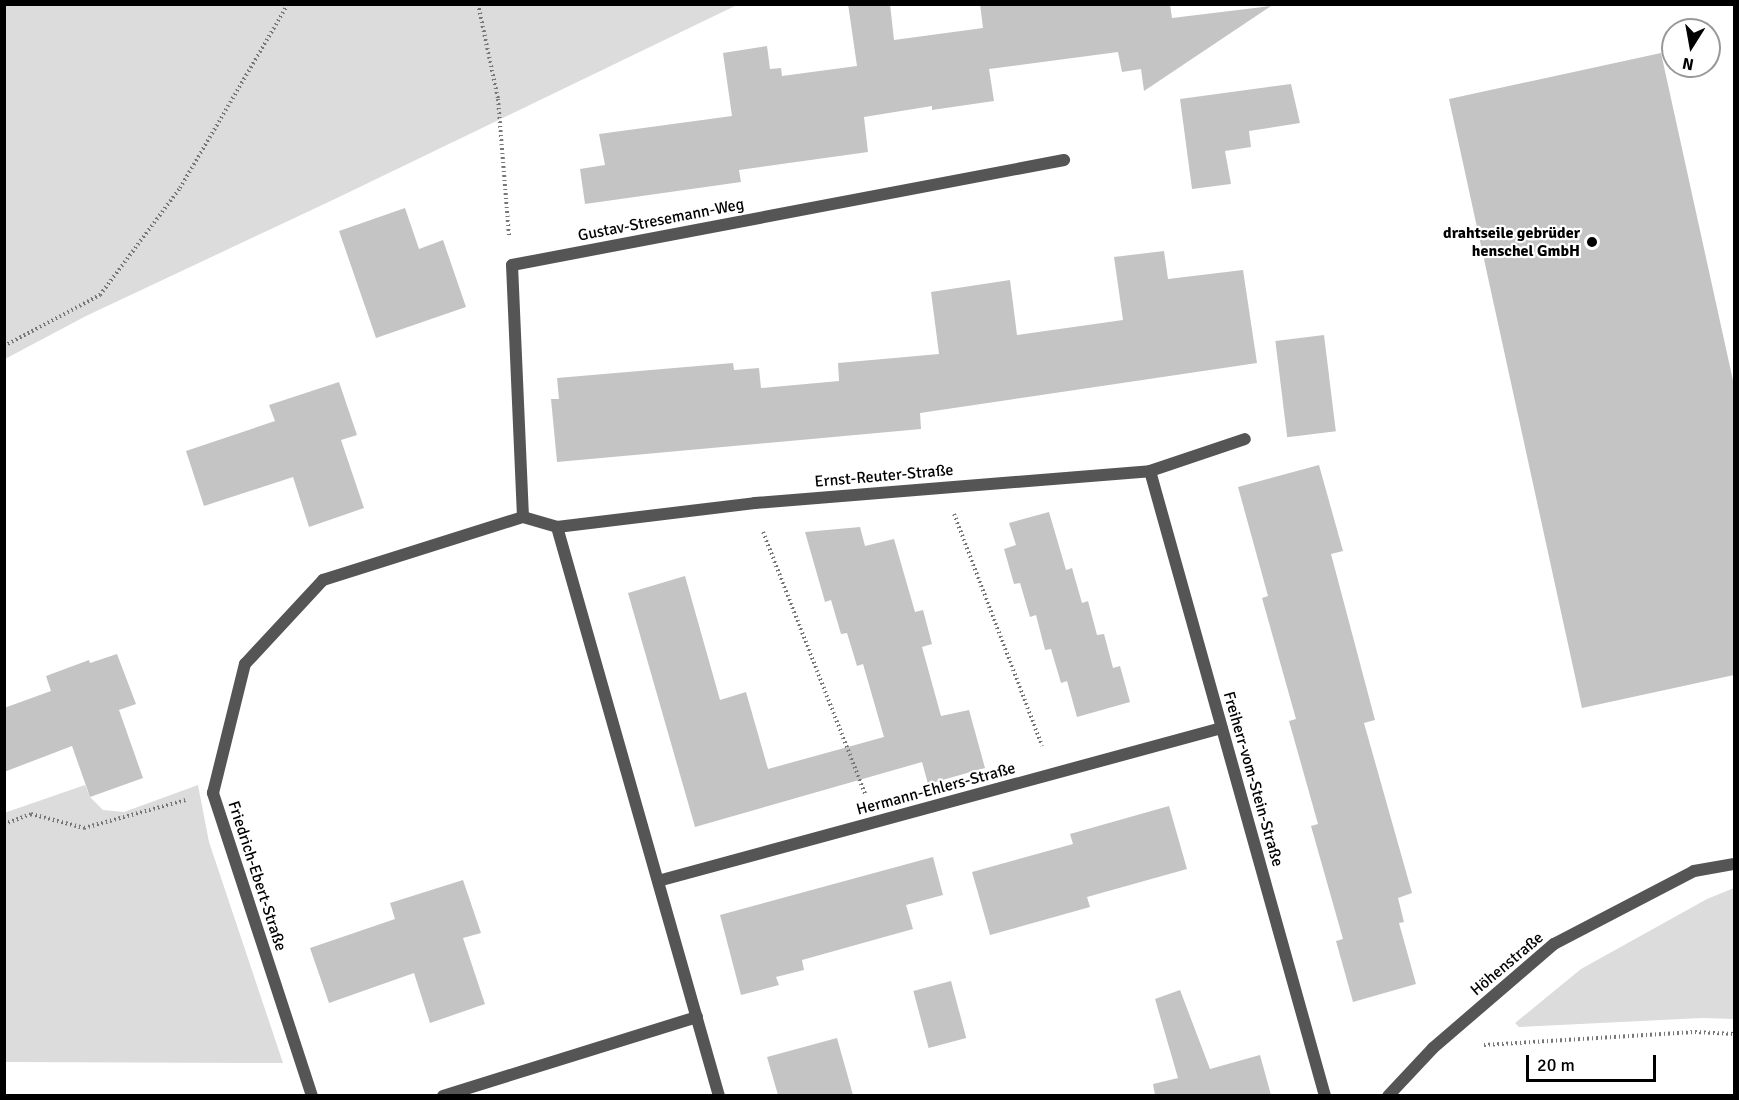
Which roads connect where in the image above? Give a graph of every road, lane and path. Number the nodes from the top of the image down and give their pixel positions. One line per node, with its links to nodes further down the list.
1 (288, 4): 5 (path)
2 (478, 4): 4 (path)
3 (1064, 160): 4 (street, Gustav-Stresemann-Weg)
4 (512, 265): 10 (street)
5 (4, 346)
6 (1245, 439): 7 (street, Ernst-Reuter-Straße)
7 (1150, 471): 8 (street, Ernst-Reuter-Straße); 12 (street, Freiherr-vom-Stein-Straße)
8 (945, 487): 9 (street, Ernst-Reuter-Straße); 13 (path)
9 (755, 504): 11 (street, Ernst-Reuter-Straße); 15 (path)
10 (523, 517): 11 (street, Ernst-Reuter-Straße); 14 (street, Friedrich-Ebert-Straße)
11 (557, 527): 18 (street)
12 (1222, 728): 13 (street, Hermann-Ehlers-Straße); 25 (street, Freiherr-vom-Stein-Straße)
13 (1052, 775): 15 (street, Hermann-Ehlers-Straße)
14 (213, 793): 16 (path); 22 (street, Friedrich-Ebert-Straße)
15 (875, 822): 18 (street, Hermann-Ehlers-Straße)
16 (4, 824)
17 (1734, 864): 21 (street, Höhenstraße)
18 (658, 880): 19 (street)
19 (697, 1017): 23 (street); 24 (street)
20 (1734, 1034): 21 (path)
21 (1433, 1048): 26 (street, Höhenstraße)
22 (312, 1095)
23 (443, 1095)
24 (719, 1095)
25 (1325, 1095)
26 (1388, 1095)

